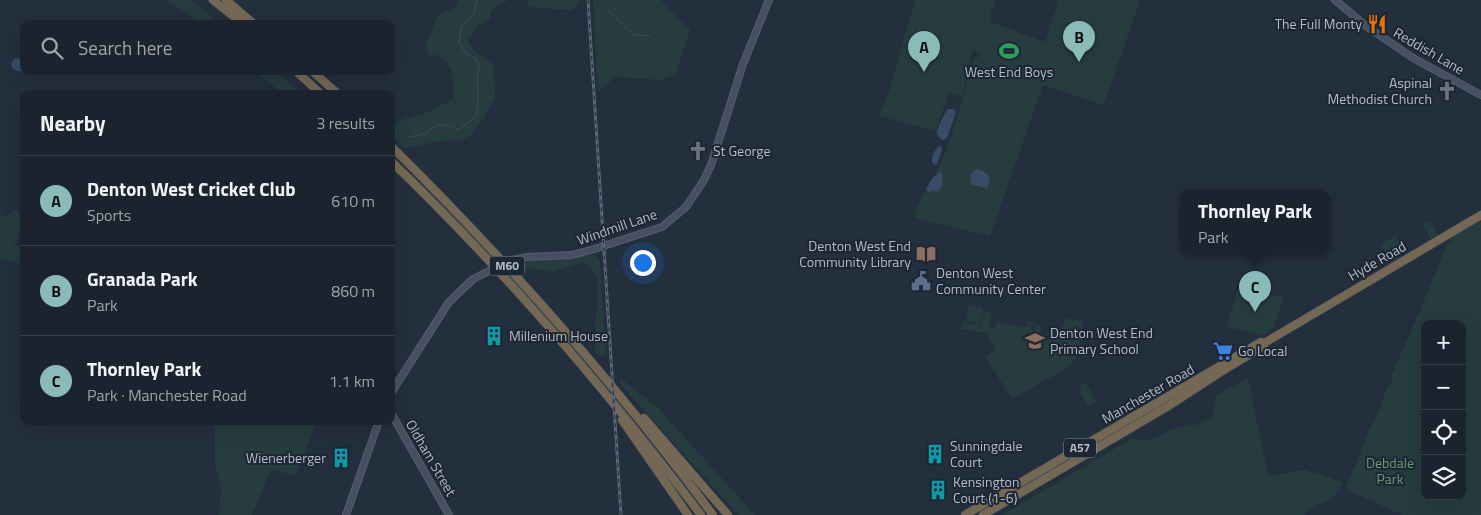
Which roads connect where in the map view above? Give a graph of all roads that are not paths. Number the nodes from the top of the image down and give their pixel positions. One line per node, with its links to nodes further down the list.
1 (213, 0): 5 (highway)
2 (226, 0): 6 (highway)
3 (769, 0): 18 (street, Windmill Lane, bridge)
4 (1334, 0): 11 (street, Reddish Lane)
5 (237, 20)
6 (249, 20)
7 (300, 75): 9 (highway)
8 (317, 75): 10 (highway)
9 (317, 90)
10 (333, 90)
11 (1481, 95)
12 (395, 150): 19 (highway, M60)
13 (395, 165): 17 (highway, M60)
14 (1481, 214): 15 (highway, Hyde Road / A57)
15 (1286, 330): 16 (highway, Manchester Road / A57)
16 (1266, 342): 22 (highway, Manchester Road / A57); 23 (highway, Manchester Road / A57)
17 (582, 364): 26 (highway, M60); 27 (highway, M60)
18 (395, 387)
19 (616, 392): 28 (highway, M60); 29 (highway, M60)
20 (395, 420): 25 (street, Oldham Street)
21 (378, 425): 24 (street)
22 (1055, 474): 23 (highway, A57); 31 (highway, Manchester Road / A57)
23 (1001, 495): 30 (highway, Manchester Road / A57)
24 (346, 515)
25 (450, 515)
26 (688, 515)
27 (701, 515)
28 (713, 515)
29 (728, 515)
30 (965, 515)
31 (983, 515)

